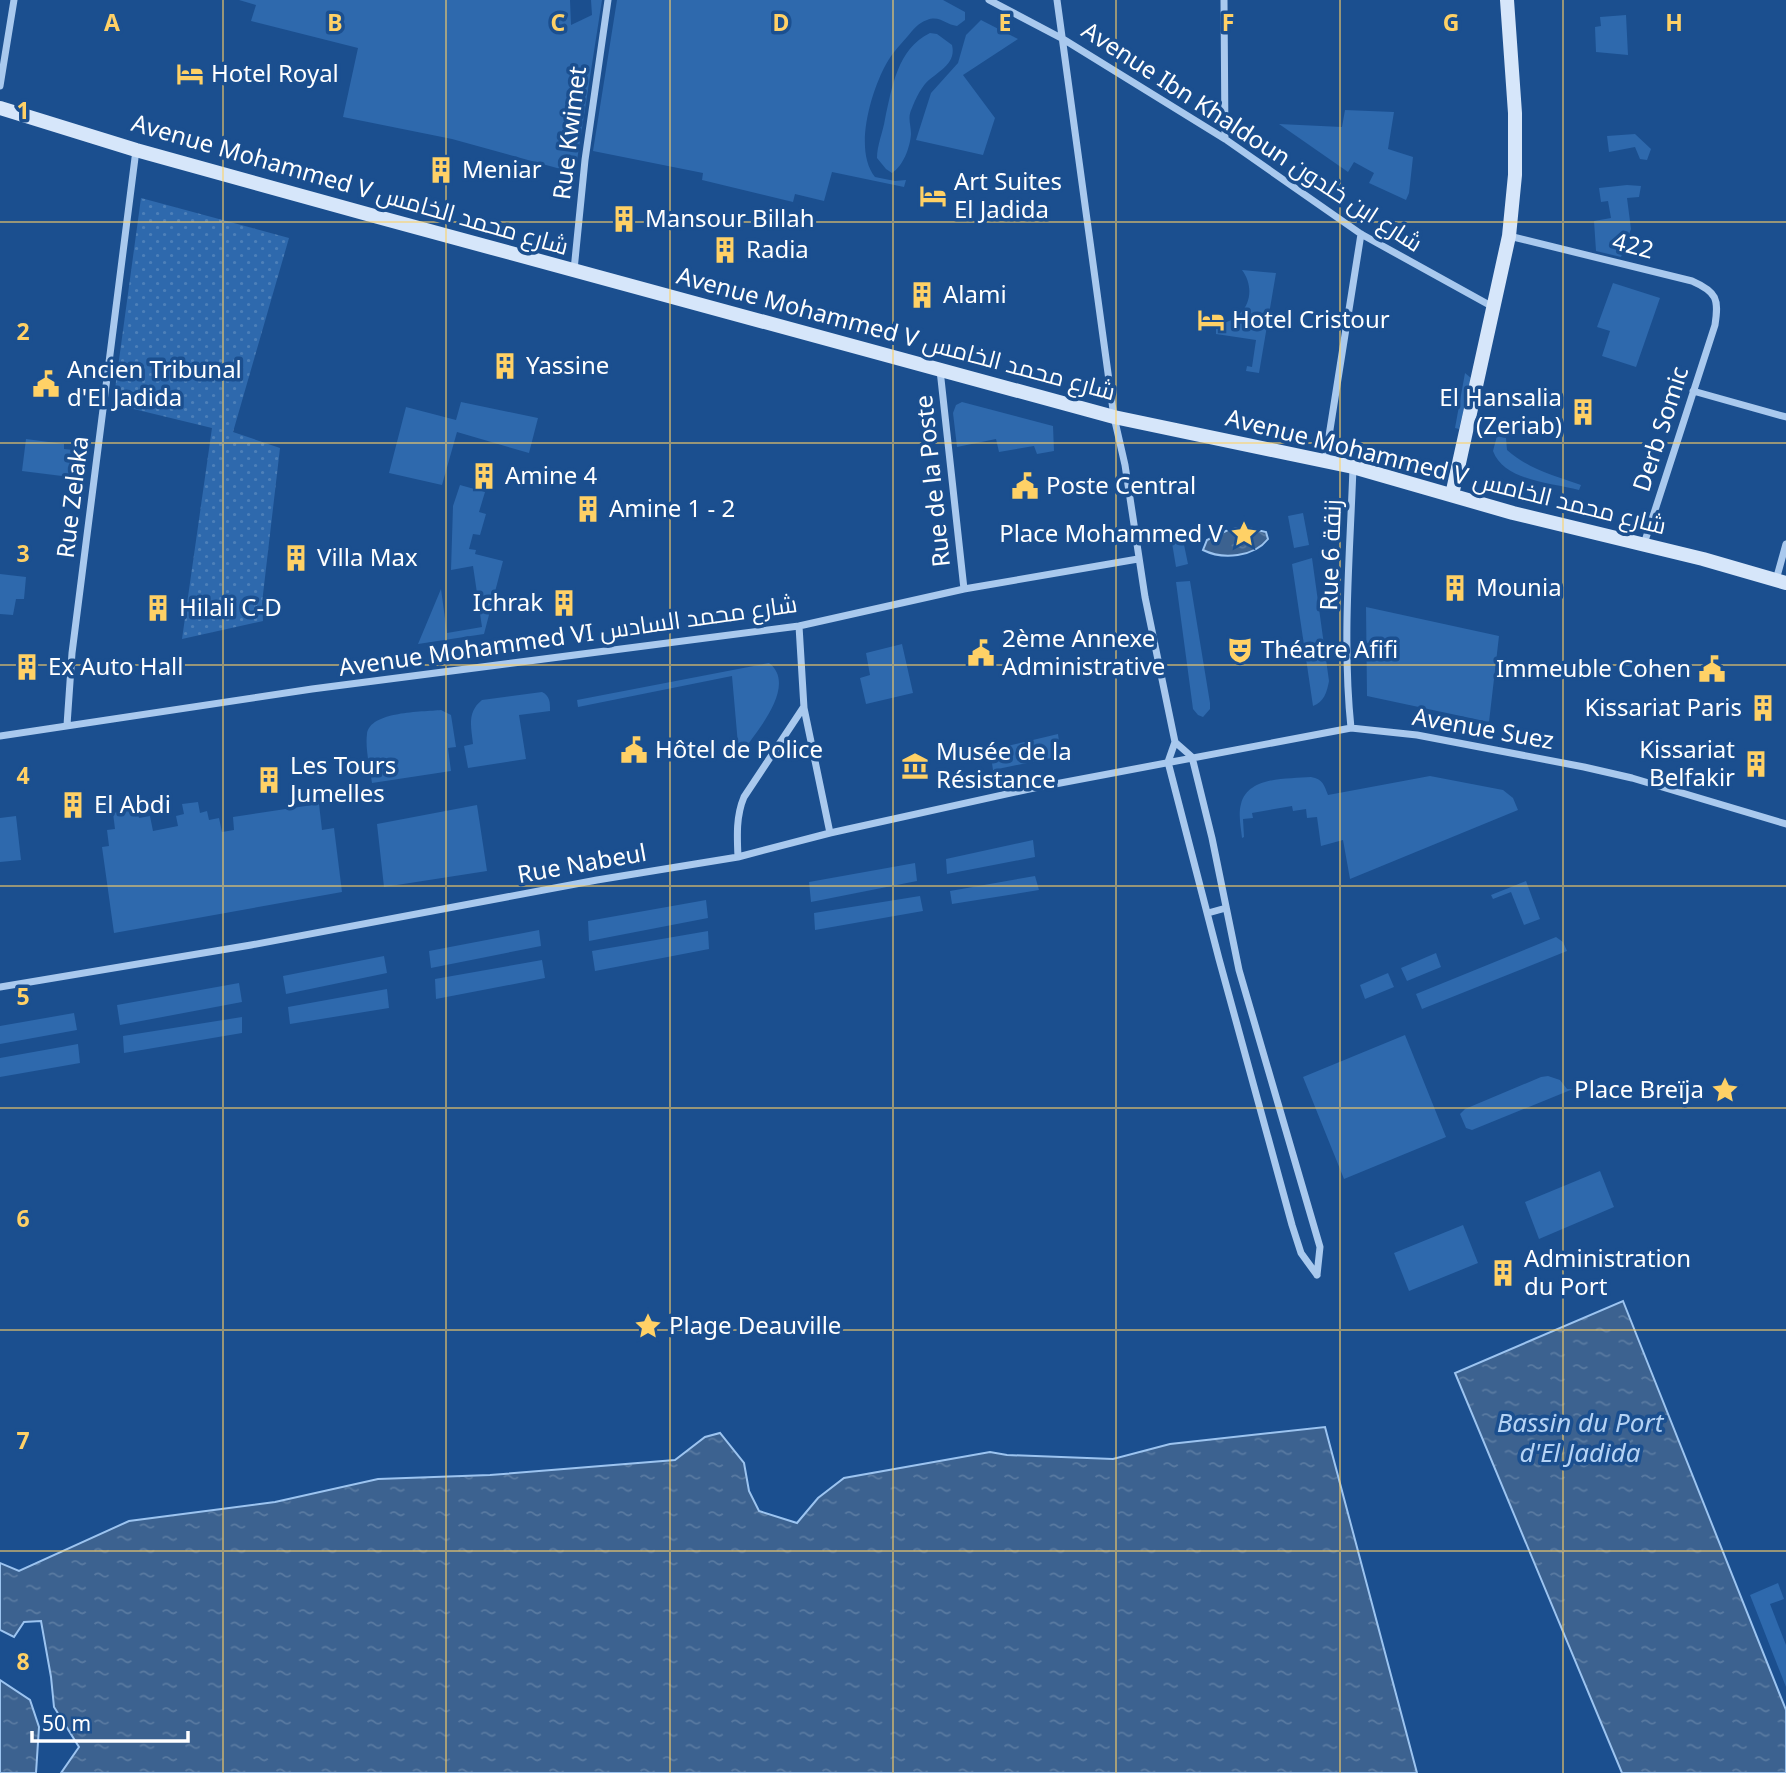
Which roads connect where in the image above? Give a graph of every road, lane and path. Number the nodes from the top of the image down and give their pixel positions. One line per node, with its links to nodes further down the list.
1 (14, 0): 8 (street)
2 (608, 0): 14 (street, Rue Kwimet)
3 (989, 0): 7 (street, Avenue Ibn Khaldoun شارع ابن خلدون)
4 (1057, 0): 7 (street)
5 (1224, 0): 10 (street)
6 (1507, 0): 13 (street)
7 (1063, 39): 10 (street, Avenue Ibn Khaldoun شارع ابن خلدون); 19 (street)
8 (0, 86)
9 (0, 108): 11 (street, Avenue Mohammed V شارع محمد الخامس)
10 (1225, 139): 12 (street, Avenue Ibn Khaldoun شارع ابن خلدون)
11 (136, 149): 14 (street, Avenue Mohammed V شارع محمد الخامس); 31 (street, Rue Zelaka)
12 (1362, 234): 15 (street, Avenue Ibn Khaldoun شارع ابن خلدون); 21 (street)
13 (1509, 236): 15 (street); 16 (street, 422)
14 (574, 270): 17 (street, Avenue Mohammed V شارع محمد الخامس)
15 (1493, 307): 23 (street)
16 (1715, 325): 18 (street, Derb Somic)
17 (940, 369): 19 (street, Avenue Mohammed V شارع محمد الخامس); 28 (street, Rue de la Poste)
18 (1693, 391): 20 (street); 25 (street, Derb Somic)
19 (1114, 417): 21 (street, Avenue Mohammed V شارع محمد الخامس); 26 (street)
20 (1786, 417)
21 (1325, 461): 22 (street, Avenue Mohammed V شارع محمد الخامس)
22 (1353, 467): 23 (street, Avenue Mohammed V شارع محمد الخامس); 32 (street, Rue 6 زنقة)
23 (1452, 495): 25 (street, Avenue Mohammed V شارع محمد الخامس)
24 (1786, 544): 27 (street)
25 (1644, 545): 27 (street, Avenue Mohammed V شارع محمد الخامس)
26 (1138, 559): 28 (street, Avenue Mohammed VI شارع محمد السادس); 34 (street)
27 (1781, 582)
28 (964, 589): 29 (street, Avenue Mohammed VI شارع محمد السادس)
29 (799, 626): 30 (street); 31 (street, Avenue Mohammed VI شارع محمد السادس)
30 (804, 708): 38 (street); 39 (street)
31 (67, 725): 33 (street, Avenue Mohammed VI شارع محمد السادس)
32 (1351, 728): 35 (street, Avenue Suez); 37 (street, Avenue Suez)
33 (0, 736)
34 (1175, 742): 35 (street); 36 (street)
35 (1192, 757): 36 (street, Avenue Suez); 40 (street)
36 (1168, 762): 38 (street, Rue Nabeul); 41 (street)
37 (1786, 824)
38 (831, 833): 39 (street, Rue Nabeul)
39 (738, 857): 42 (street, Rue Nabeul)
40 (1226, 908): 41 (street); 43 (street)
41 (1208, 913): 44 (street)
42 (0, 986)
43 (1248, 1001): 44 (street); 44 (street)
44 (1231, 1005)

